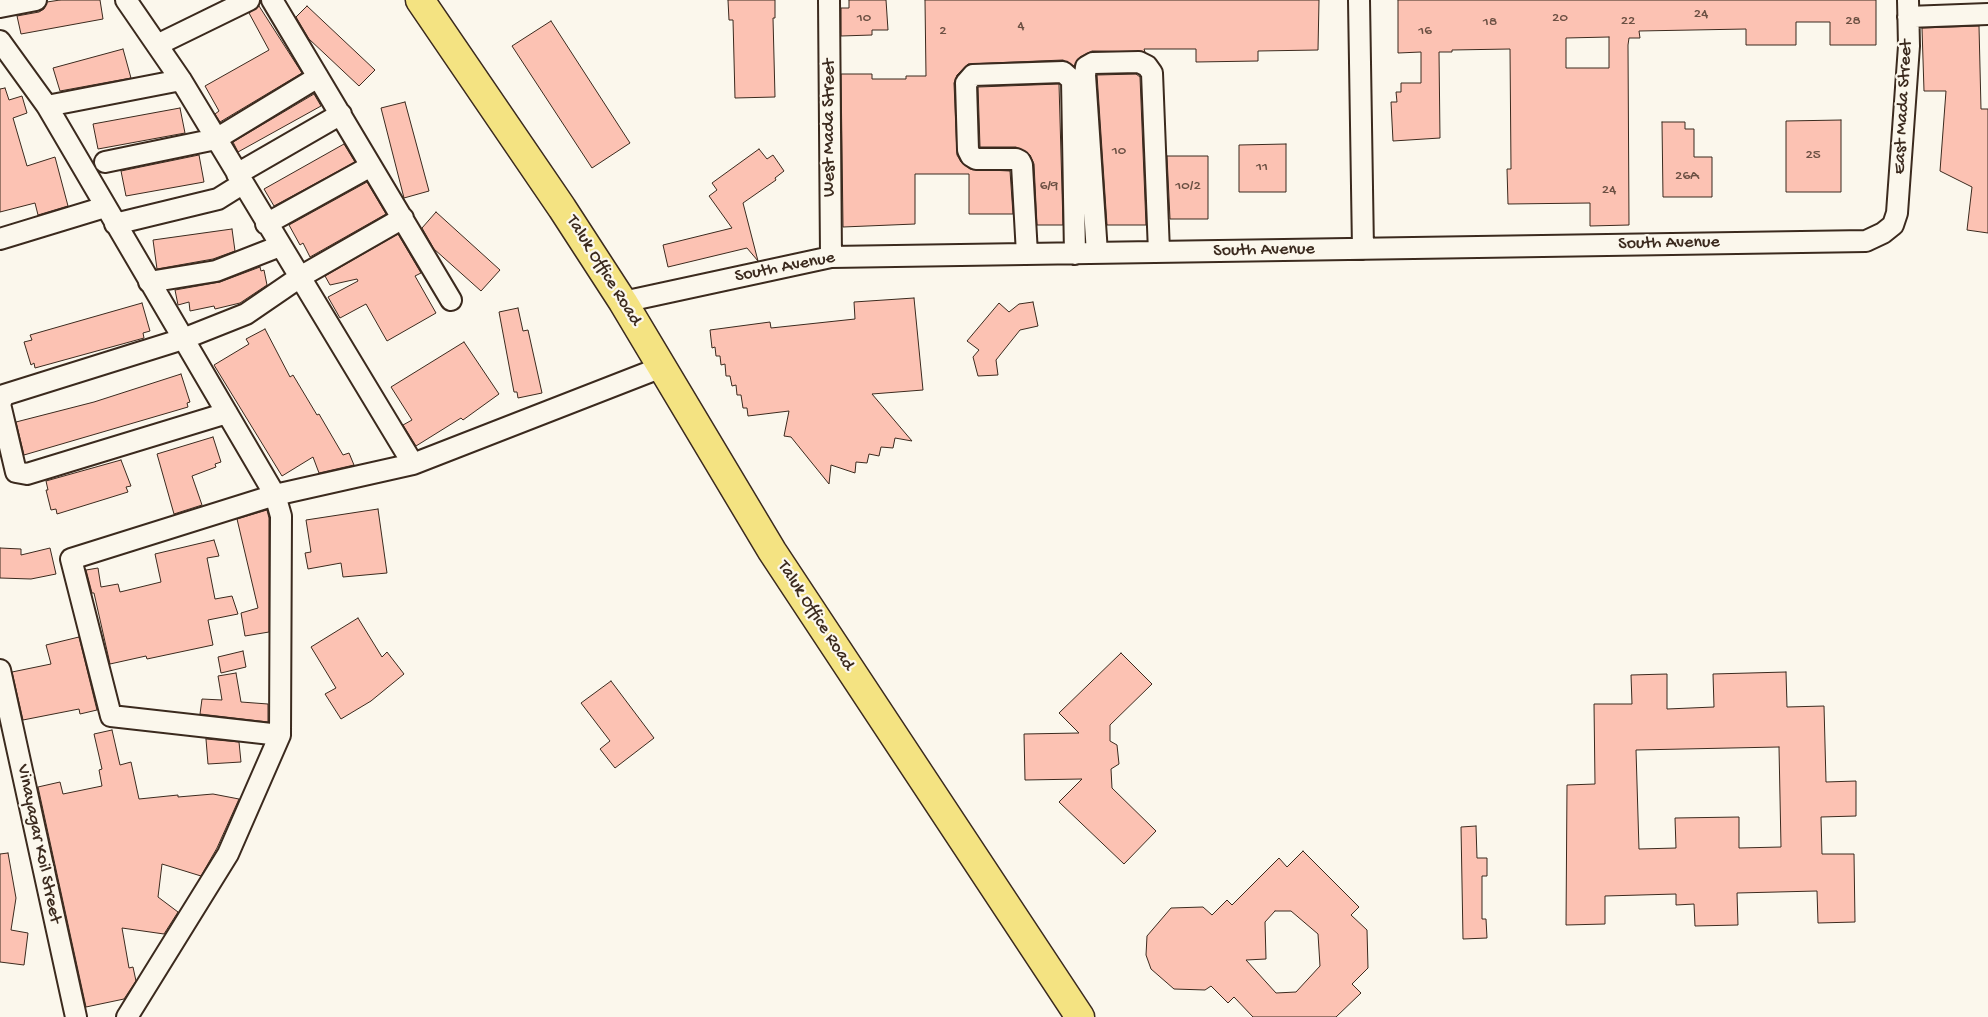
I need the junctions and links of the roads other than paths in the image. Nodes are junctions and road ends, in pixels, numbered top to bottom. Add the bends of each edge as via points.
1 (36, 0) edge
2 (126, 0) edge
3 (249, 0) edge
4 (272, 0) edge
5 (420, 0) edge
6 (829, 0) edge
7 (1359, 0) edge
8 (0, 7) edge
9 (1908, 8) edge
10 (1988, 14) edge
11 (0, 41) edge
12 (157, 45) junction
13 (318, 77) junction
14 (181, 80) junction
15 (47, 106) junction
16 (341, 114) junction
17 (216, 139) junction
18 (105, 162) dead end
19 (371, 166) junction
20 (239, 179) junction
21 (1897, 213) joint
22 (110, 216) junction
23 (403, 218) junction
24 (266, 224) junction
25 (0, 239) edge
26 (280, 246) junction
27 (1363, 250) junction
28 (1159, 252) junction
29 (1097, 253) junction
30 (1027, 254) junction
31 (1075, 254) junction
32 (831, 257) junction
33 (300, 277) junction
34 (149, 282) junction
35 (451, 300) dead end
36 (623, 302) junction
37 (183, 339) junction
38 (662, 366) junction
39 (227, 413) junction
40 (413, 464) junction
41 (275, 495) junction
42 (0, 670) edge
43 (280, 735) junction
44 (1061, 989) junction
45 (76, 1017) edge
46 (127, 1017) edge
47 (1074, 1017) edge
48 (1080, 1017) edge

1 - 8 street
2 - 12 street
3 - 12 street
4 - 13 street
5 - 36 main road, Taluk Office Road
6 - 32 street, West Mada Street
7 - 27 street
9 - 10 street
9 - 21 street, East Mada Street
11 - 15 street
12 - 14 street
13 - 16 street
13 - 17 street
14 - 15 street
14 - 17 street
15 - 22 street
16 - 19 street
16 - 20 street
17 - 18 street
17 - 20 street
19 - 23 street
19 - 24 street
20 - 22 street via 218,199
20 - 24 street
21 - 27 street, South Avenue via 1893,225 1866,241
22 - 25 street
22 - 34 street
23 - 33 street
23 - 35 street
24 - 26 street
26 - 33 street
26 - 34 street via 216,271
27 - 28 street, South Avenue
28 - 29 street, South Avenue
28 - 29 street via 1152,73 1139,62 1121,62 1093,63 1086,67
29 - 31 street, South Avenue
30 - 31 street, South Avenue
30 - 31 street via 1020,161 976,159 968,150 966,83 973,75 1063,72 1072,80
30 - 32 street, South Avenue
32 - 36 street, South Avenue
33 - 37 street via 246,314
33 - 40 street
34 - 37 street
36 - 38 main road, Taluk Office Road
37 - 39 street
37 - 39 street via 4,394 0,404 16,472 27,474
38 - 40 street
38 - 44 main road, Taluk Office Road via 772,551
39 - 41 street
40 - 41 street
41 - 43 street via 281,516
41 - 43 street via 71,559 111,716
42 - 45 street, Vinayagar Koil Street
43 - 46 street via 228,854
44 - 47 main road
44 - 48 main road, Taluk Office Road

